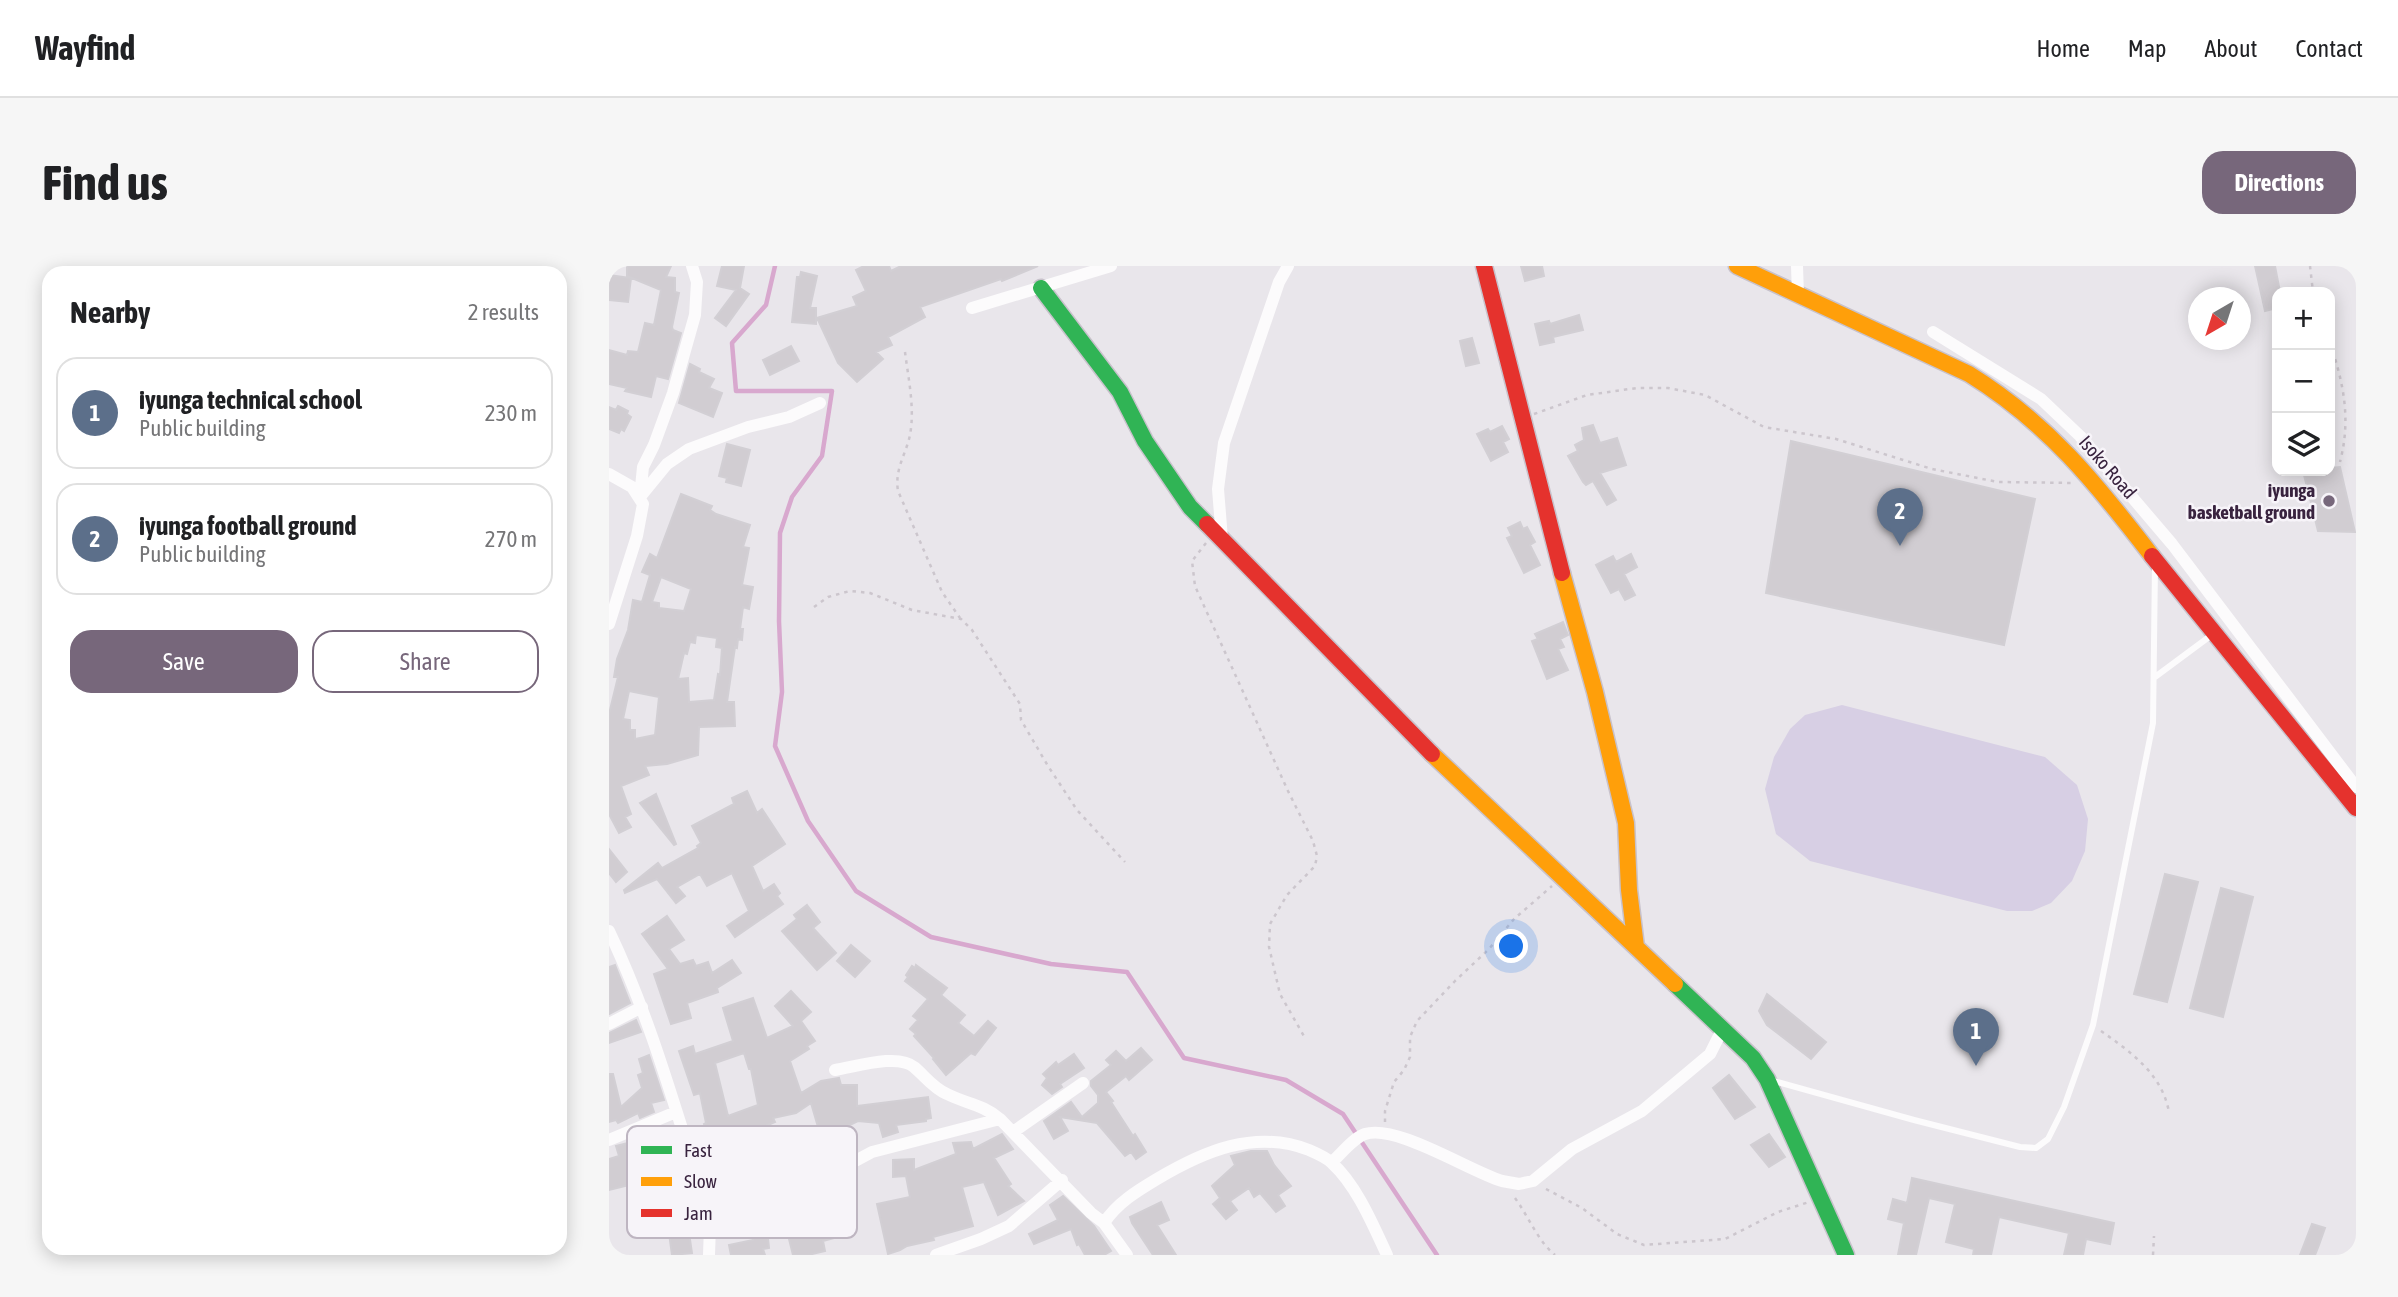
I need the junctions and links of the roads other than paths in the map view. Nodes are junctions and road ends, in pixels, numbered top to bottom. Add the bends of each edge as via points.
1 (692, 266) edge
2 (1111, 266) edge
3 (1288, 266) edge
4 (1484, 266) edge
5 (1737, 266) edge
6 (1797, 266) edge
7 (1041, 288) junction
8 (1798, 295) junction
9 (972, 308) dead end
10 (1933, 332) dead end
11 (820, 403) dead end
12 (609, 474) edge
13 (640, 496) junction
14 (1219, 536) junction
15 (2155, 560) junction
16 (609, 624) edge
17 (2214, 634) junction
18 (2155, 677) junction
19 (2356, 787) edge
20 (2356, 808) edge
21 (609, 931) edge
22 (1636, 947) junction
23 (642, 1007) junction
24 (609, 1024) edge
25 (1723, 1028) junction
26 (835, 1070) dead end
27 (1767, 1079) junction
28 (1083, 1083) dead end
29 (676, 1112) junction
30 (1000, 1119) junction
31 (642, 1126) edge
32 (681, 1126) edge
33 (627, 1132) edge
34 (1013, 1132) junction
35 (609, 1140) edge
36 (857, 1160) edge
37 (1332, 1162) junction
38 (1062, 1181) junction
39 (1104, 1223) junction
40 (936, 1255) edge
41 (1127, 1255) edge
42 (1387, 1255) edge
43 (1846, 1255) edge

1 - 13 street via 697,282 695,315 673,393 643,467
2 - 7 street
3 - 14 street via 1228,427 1218,489
4 - 22 street via 1626,823
5 - 8 street, Isoko Road
6 - 8 street
7 - 9 street
7 - 14 street via 1120,392 1181,497
8 - 15 street, Isoko Road via 1990,386 2043,428 2097,483
10 - 19 street via 2033,393 2080,436 2172,544
11 - 13 street via 689,449 667,464
12 - 13 street
13 - 16 street via 643,513
14 - 22 street via 1414,737
15 - 17 street, Isoko Road
15 - 18 lane
17 - 18 lane
17 - 20 street, Isoko Road
18 - 27 lane via 2153,723 2093,1026 2048,1139 2036,1148 2020,1147
21 - 23 street
22 - 25 street
23 - 24 street
23 - 29 street
25 - 27 street
25 - 37 street via 1710,1054 1642,1111 1572,1149 1533,1181 1502,1181 1423,1145 1384,1135 1363,1135
26 - 30 street via 904,1061 938,1089 982,1106
27 - 43 street
28 - 34 street
29 - 31 street
29 - 32 street
30 - 34 street
30 - 36 street via 872,1152
33 - 35 street
34 - 38 street
37 - 39 street via 1294,1145 1271,1142 1220,1148 1150,1183 1121,1203
37 - 42 street via 1363,1205
38 - 39 street
38 - 40 street via 1009,1226
39 - 41 street

